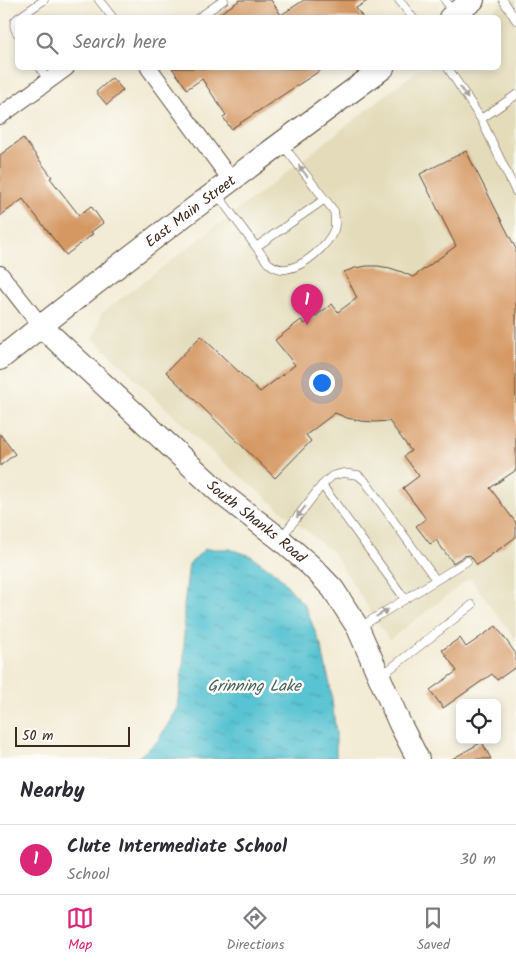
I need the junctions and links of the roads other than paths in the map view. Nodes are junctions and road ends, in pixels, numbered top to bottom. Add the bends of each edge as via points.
1 (44, 0) edge
2 (99, 0) edge
3 (224, 0) edge
4 (399, 0) edge
5 (473, 0) edge
6 (503, 0) edge
7 (450, 10) edge
8 (22, 15) edge
9 (110, 15) edge
10 (202, 15) edge
11 (411, 15) edge
12 (516, 20) edge
13 (59, 70) edge
14 (150, 70) edge
15 (380, 70) edge
16 (449, 70) edge
17 (44, 74) edge
18 (513, 96) edge
19 (516, 105) edge
20 (2, 110) edge
21 (481, 119) junction
22 (281, 143) junction
23 (223, 186) junction
24 (516, 192) edge
25 (325, 199) junction
26 (256, 247) junction
27 (0, 274) edge
28 (41, 326) junction
29 (0, 359) edge
30 (322, 485) junction
31 (280, 539) junction
32 (467, 561) dead end
33 (436, 580) junction
34 (405, 599) junction
35 (472, 605) dead end
36 (358, 628) junction
37 (379, 677) junction
38 (418, 759) edge

1 - 8 lane
2 - 9 lane
3 - 10 lane
4 - 11 lane
5 - 7 street
6 - 12 lane
13 - 17 street
14 - 23 street
15 - 22 street, East Main Street
16 -> 21 lane
17 - 20 street
18 - 19 lane
18 - 21 lane
21 - 24 lane
22 - 23 street, East Main Street
25 -> 22 lane
23 - 26 lane
23 - 28 street, East Main Street
25 - 26 lane
25 - 26 lane via 334,211 334,230 313,256 287,269 276,268 268,264
27 - 28 street
28 - 29 street, East Main Street
28 - 31 street, South Shanks Road via 218,491
30 -> 31 lane
30 - 33 lane via 332,476 343,473 358,475
30 - 34 lane
31 - 36 street, South Shanks Road via 333,589
32 - 33 lane
33 - 34 lane
36 -> 34 lane
35 - 37 lane
36 - 37 street, South Shanks Road
37 - 38 street, South Shanks Road

